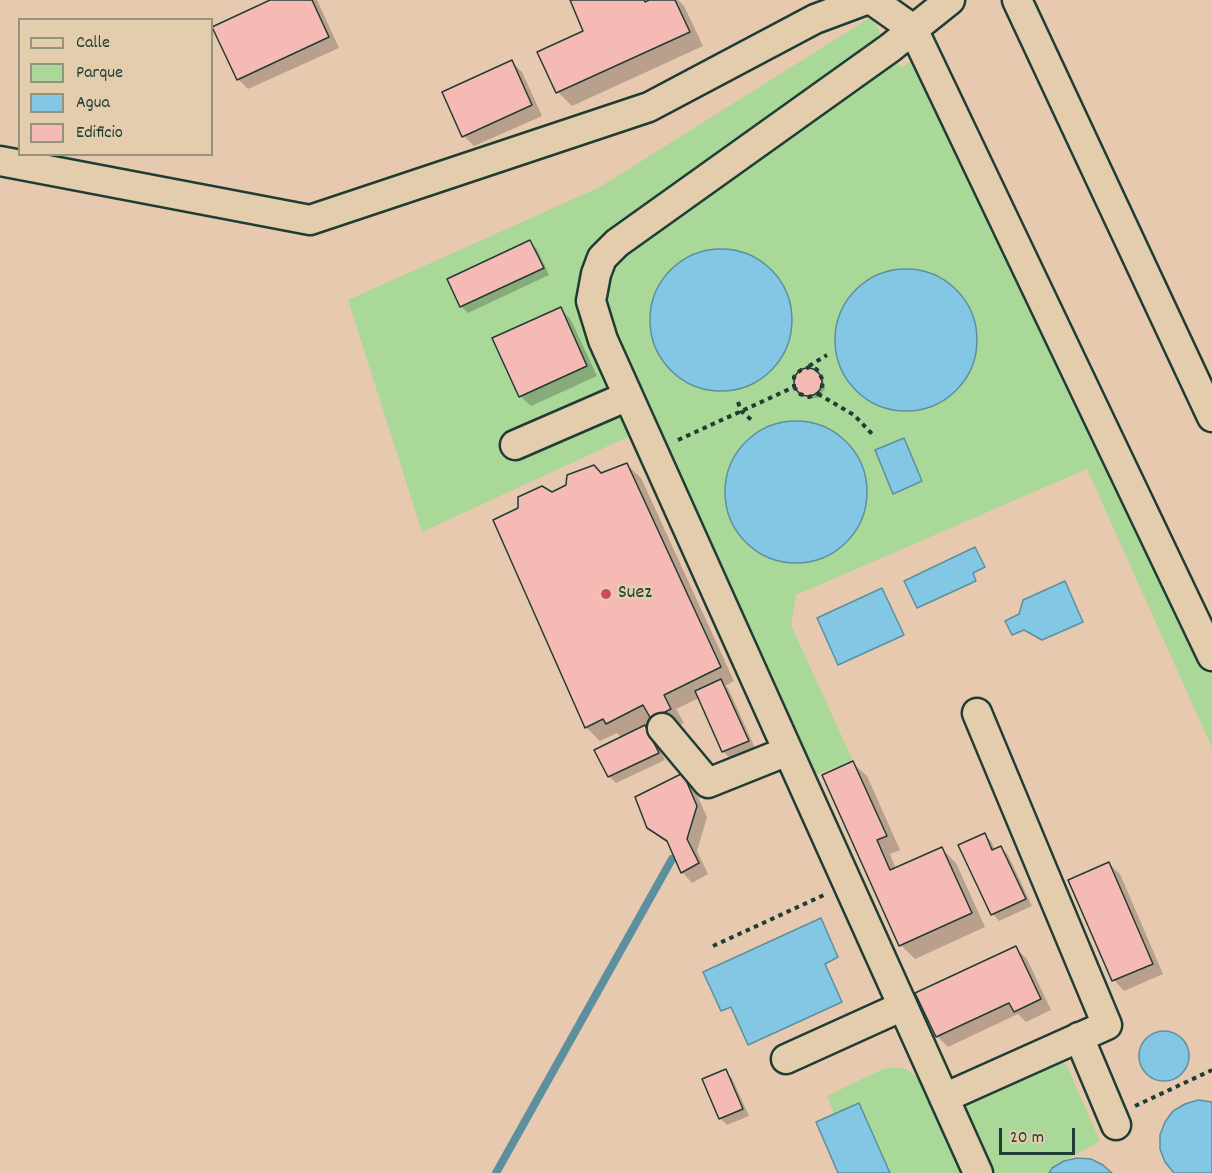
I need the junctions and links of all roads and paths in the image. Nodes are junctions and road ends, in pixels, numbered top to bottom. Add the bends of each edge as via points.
1 (866, 0) edge
2 (872, 0) edge
3 (950, 0) edge
4 (1017, 0) edge
5 (913, 29) junction
6 (0, 160) edge
7 (827, 355) dead end
8 (805, 368) junction
9 (794, 387) junction
10 (818, 394) junction
11 (628, 396) junction
12 (738, 402) dead end
13 (741, 411) junction
14 (1212, 417) edge
15 (754, 422) dead end
16 (873, 435) dead end
17 (515, 445) dead end
18 (653, 452) junction
19 (1212, 656) edge
20 (976, 713) dead end
21 (662, 728) dead end
22 (788, 751) junction
23 (848, 884) junction
24 (713, 946) dead end
25 (903, 1006) junction
26 (1079, 1037) junction
27 (786, 1059) dead end
28 (1212, 1070) edge
29 (944, 1098) junction
30 (1114, 1120) joint
31 (978, 1173) edge

1 - 6 street via 815,19 649,107 310,220
2 - 5 street
3 - 5 street
4 - 14 street
5 - 11 street via 617,243 602,258 591,301
5 - 19 street
7 - 8 path
8 - 9 path via 797,373
8 - 10 path via 816,369 822,376 823,386
9 - 10 path via 804,396
9 - 13 path
10 - 16 path via 854,415
11 - 17 street
11 - 18 street
12 - 13 path
13 - 15 path
13 - 18 path
18 - 22 street
20 - 26 street via 1107,1025
21 - 22 street via 708,783
22 - 23 street
23 - 24 path
23 - 25 street
25 - 27 street
25 - 29 street
26 - 29 street
26 - 30 street
28 - 30 path
29 - 31 street

